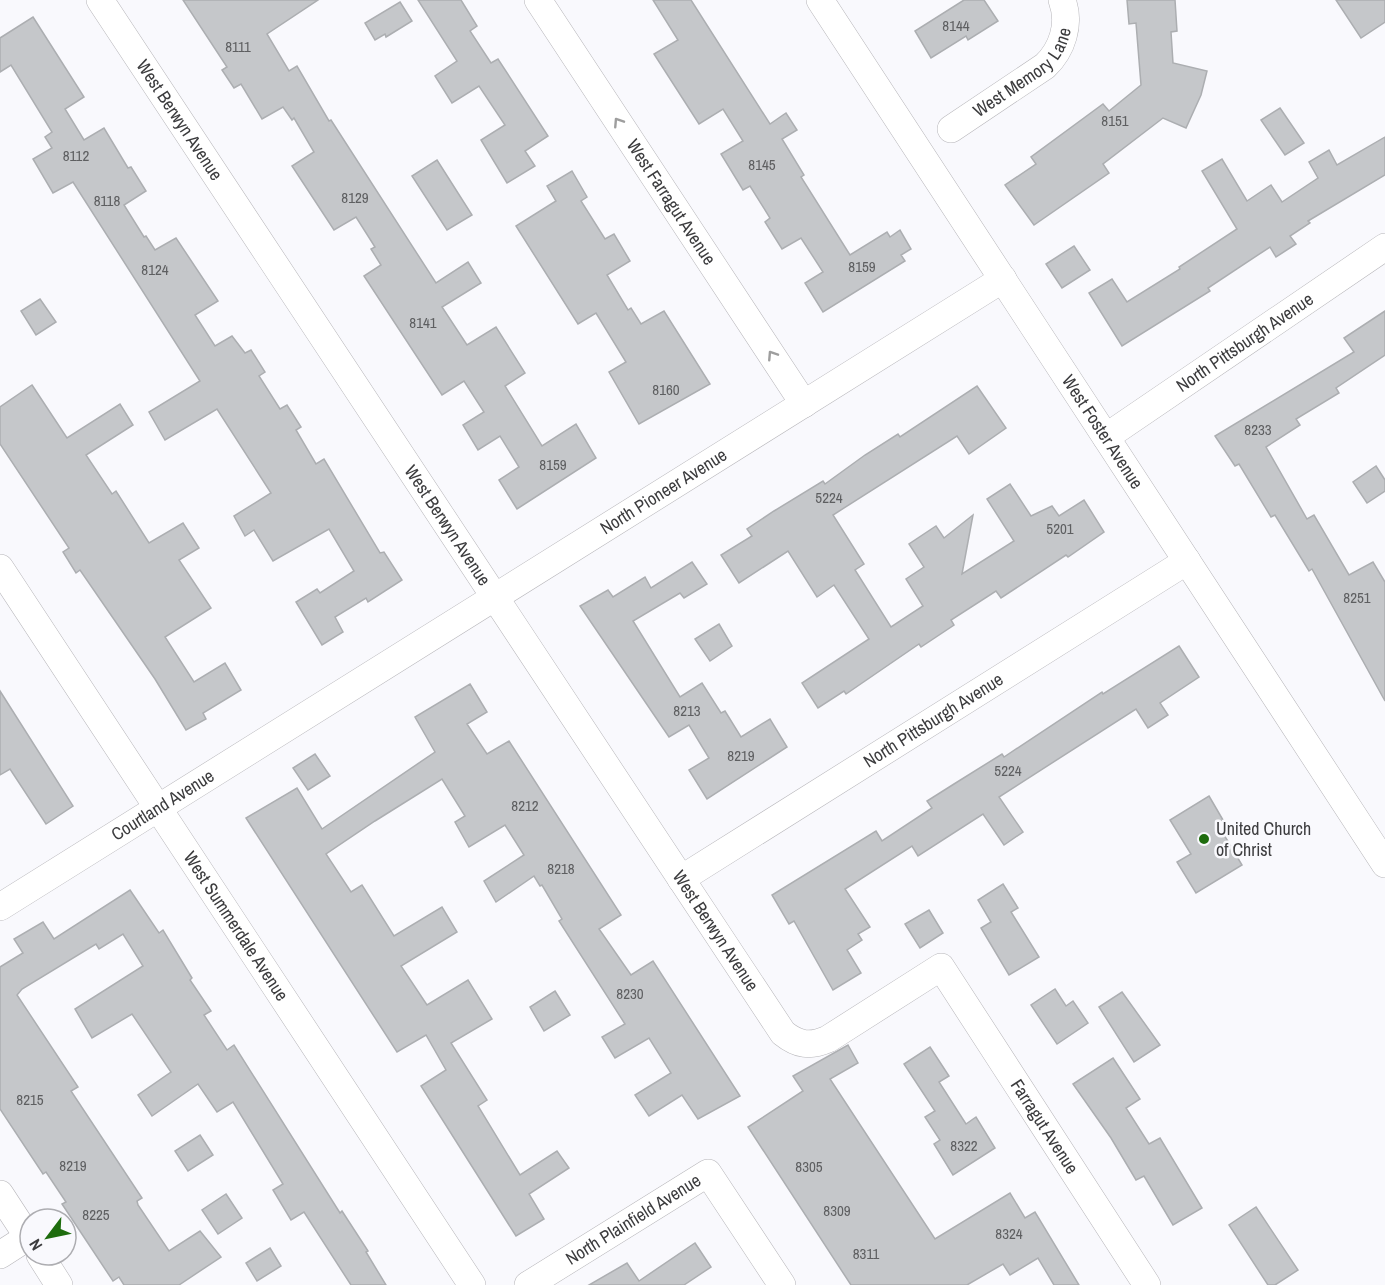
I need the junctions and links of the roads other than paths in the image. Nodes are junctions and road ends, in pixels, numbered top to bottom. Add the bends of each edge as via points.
1 (100, 0) edge
2 (538, 0) edge
3 (820, 0) edge
4 (1062, 0) edge
5 (951, 129) dead end
6 (1385, 248) edge
7 (1003, 279) junction
8 (804, 404) junction
9 (1106, 436) junction
10 (1187, 561) junction
11 (0, 568) edge
12 (494, 598) junction
13 (325, 704) joint
14 (158, 808) junction
15 (1385, 864) edge
16 (681, 879) junction
17 (0, 907) edge
18 (941, 967) joint
19 (0, 1194) edge
20 (18, 1222) edge
21 (18, 1248) edge
22 (0, 1254) edge
23 (47, 1267) edge
24 (59, 1285) edge
25 (472, 1285) edge
26 (528, 1285) edge
27 (782, 1285) edge
28 (1147, 1285) edge

1 - 12 street, West Berwyn Avenue
8 -> 2 street, West Farragut Avenue
3 - 7 street, West Foster Avenue
4 - 5 street, West Memory Lane via 1065,20 1058,54
6 - 9 street, North Pittsburgh Avenue
7 - 8 street, North Pioneer Avenue
7 - 9 street, West Foster Avenue
8 - 12 street, North Pioneer Avenue
9 - 10 street, West Foster Avenue
10 - 15 street, West Foster Avenue
10 - 16 street, North Pittsburgh Avenue
11 - 14 street, West Summerdale Avenue
12 - 13 street, North Pioneer Avenue
12 - 16 street, West Berwyn Avenue
13 - 14 street, Courtland Avenue
14 - 17 street, Courtland Avenue
14 - 25 street, West Summerdale Avenue
16 - 18 street, West Berwyn Avenue via 776,1024 801,1044 828,1039
18 - 28 street, Farragut Avenue
19 - 20 street
21 - 22 street
23 - 24 street
26 - 27 street, North Plainfield Avenue via 708,1173

